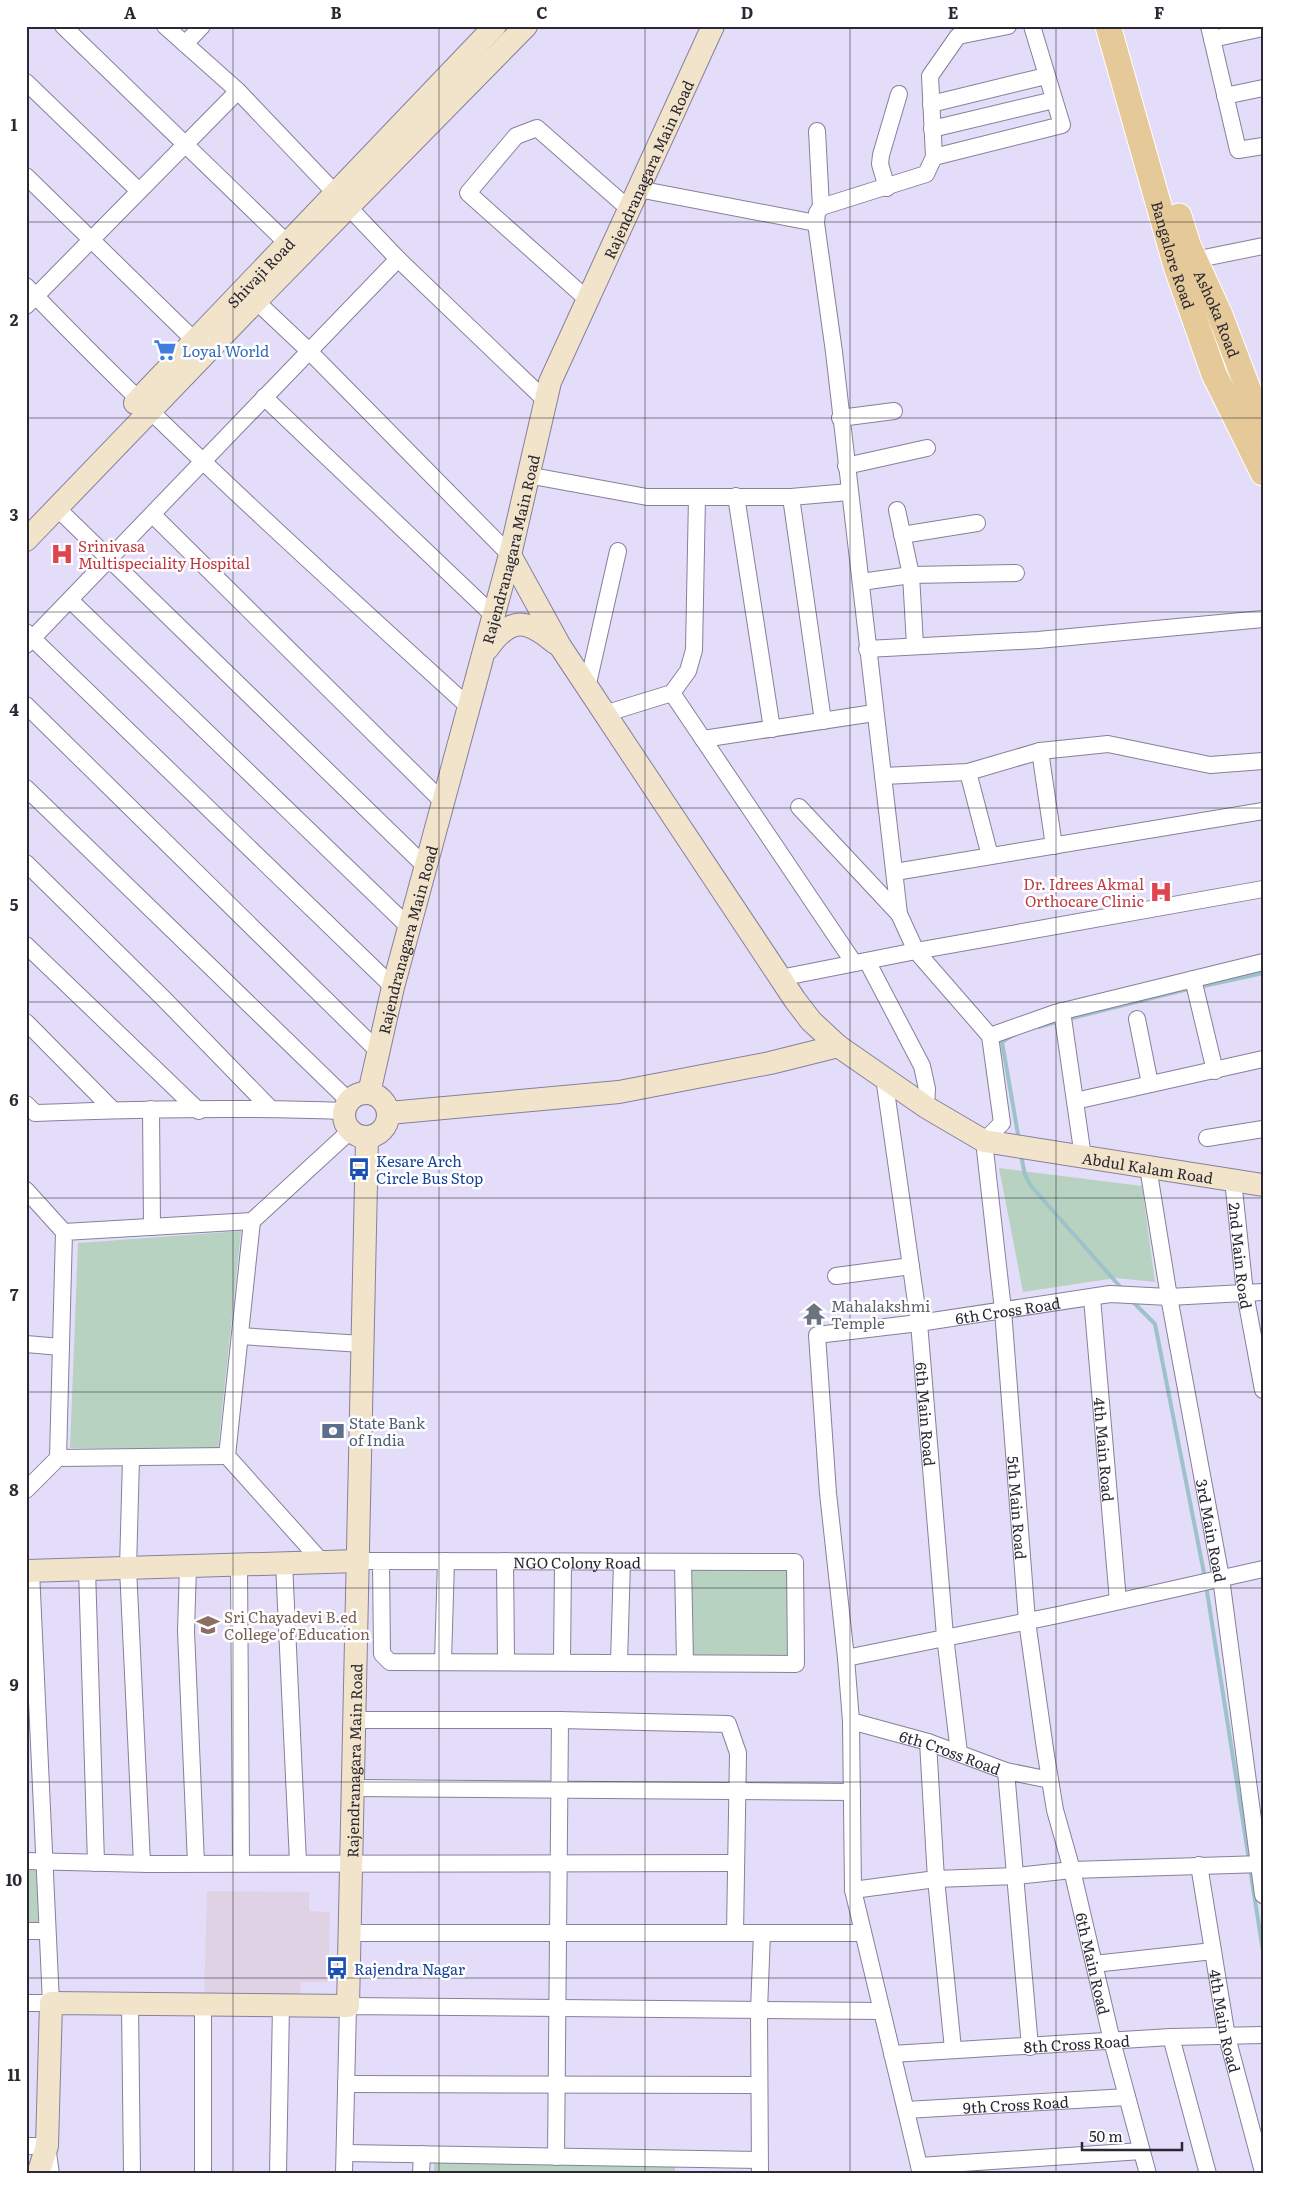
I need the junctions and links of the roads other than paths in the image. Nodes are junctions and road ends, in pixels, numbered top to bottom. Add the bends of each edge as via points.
1 (63, 26) edge
2 (165, 26) edge
3 (202, 26) edge
4 (713, 26) edge
5 (1008, 26) edge
6 (1032, 26) edge
7 (1108, 26) edge
8 (1124, 26) edge
9 (1263, 28) edge
10 (508, 30) edge
11 (1211, 32) edge
12 (185, 44) junction
13 (1046, 76) junction
14 (26, 82) edge
15 (1263, 88) edge
16 (238, 91) junction
17 (899, 94) dead end
18 (1225, 96) junction
19 (1054, 100) junction
20 (931, 104) junction
21 (932, 129) junction
22 (817, 131) dead end
23 (186, 144) junction
24 (1263, 146) edge
25 (934, 157) junction
26 (26, 176) edge
27 (887, 188) junction
28 (140, 191) junction
29 (343, 199) junction
30 (633, 199) junction
31 (819, 215) junction
32 (92, 240) junction
33 (288, 243) junction
34 (1263, 246) edge
35 (398, 258) junction
36 (1194, 260) junction
37 (30, 296) edge
38 (588, 300) junction
39 (256, 301) junction
40 (195, 341) junction
41 (309, 351) junction
42 (264, 397) junction
43 (544, 399) junction
44 (144, 405) junction
45 (894, 411) dead end
46 (840, 418) junction
47 (1263, 428) edge
48 (927, 448) dead end
49 (202, 462) junction
50 (846, 466) junction
51 (1263, 473) edge
52 (527, 476) junction
53 (849, 492) junction
54 (736, 496) junction
55 (697, 497) junction
56 (791, 497) junction
57 (57, 508) junction
58 (897, 510) dead end
59 (153, 515) junction
60 (26, 518) edge
61 (976, 523) dead end
62 (902, 535) junction
63 (26, 540) edge
64 (618, 552) dead end
65 (510, 556) junction
66 (110, 560) junction
67 (1016, 572) dead end
68 (911, 575) junction
69 (861, 582) junction
70 (70, 600) junction
71 (494, 616) junction
72 (1263, 619) edge
73 (28, 638) edge
74 (914, 645) junction
75 (560, 646) junction
76 (867, 648) junction
77 (485, 652) junction
78 (587, 688) junction
79 (672, 693) junction
80 (26, 705) edge
81 (470, 708) junction
82 (874, 713) junction
83 (604, 714) junction
84 (823, 721) junction
85 (772, 729) junction
86 (703, 739) junction
87 (1040, 751) junction
88 (1263, 761) edge
89 (968, 772) junction
90 (883, 776) junction
91 (26, 788) edge
92 (444, 803) junction
93 (799, 807) dead end
94 (1263, 811) edge
95 (1054, 846) junction
96 (990, 856) junction
97 (26, 863) edge
98 (427, 868) junction
99 (895, 872) junction
100 (1263, 889) edge
101 (899, 914) junction
102 (410, 929) junction
103 (26, 945) edge
104 (916, 951) junction
105 (861, 962) junction
106 (1263, 962) edge
107 (780, 978) junction
108 (1193, 979) junction
109 (393, 988) junction
110 (1063, 1019) junction
111 (1137, 1019) dead end
112 (26, 1022) edge
113 (990, 1036) junction
114 (838, 1046) junction
115 (379, 1052) junction
116 (1263, 1060) edge
117 (1215, 1072) junction
118 (884, 1077) junction
119 (1150, 1084) junction
120 (1075, 1101) junction
121 (926, 1107) junction
122 (270, 1108) junction
123 (152, 1109) junction
124 (113, 1110) junction
125 (29, 1111) edge
126 (199, 1111) junction
127 (389, 1114) junction
128 (356, 1115) junction
129 (1263, 1129) edge
130 (1207, 1138) dead end
131 (984, 1141) junction
132 (1083, 1157) junction
133 (1148, 1167) junction
134 (1233, 1180) junction
135 (1263, 1185) edge
136 (26, 1190) edge
137 (252, 1221) junction
138 (152, 1228) junction
139 (64, 1232) junction
140 (911, 1266) junction
141 (836, 1276) dead end
142 (1263, 1292) edge
143 (1245, 1293) junction
144 (1169, 1297) junction
145 (1092, 1298) junction
146 (1003, 1310) junction
147 (919, 1323) junction
148 (240, 1336) junction
149 (26, 1344) edge
150 (362, 1344) junction
151 (61, 1348) junction
152 (1263, 1390) edge
153 (227, 1456) junction
154 (58, 1458) junction
155 (131, 1458) junction
156 (26, 1490) edge
157 (358, 1561) junction
158 (381, 1561) junction
159 (446, 1561) junction
160 (505, 1561) junction
161 (322, 1562) junction
162 (563, 1562) junction
163 (622, 1562) junction
164 (682, 1562) junction
165 (284, 1563) junction
166 (239, 1565) junction
167 (188, 1566) junction
168 (128, 1568) junction
169 (87, 1569) junction
170 (1263, 1569) edge
171 (29, 1571) edge
172 (1221, 1578) junction
173 (1118, 1601) junction
174 (1027, 1621) junction
175 (945, 1638) junction
176 (846, 1658) junction
177 (443, 1661) junction
178 (506, 1661) junction
179 (562, 1662) junction
180 (619, 1662) junction
181 (685, 1663) junction
182 (354, 1720) junction
183 (560, 1720) junction
184 (851, 1721) junction
185 (928, 1742) junction
186 (959, 1754) junction
187 (1006, 1771) junction
188 (1050, 1780) junction
189 (353, 1788) junction
190 (560, 1790) junction
191 (738, 1792) junction
192 (852, 1792) junction
193 (26, 1861) edge
194 (44, 1861) junction
195 (298, 1862) junction
196 (351, 1862) junction
197 (96, 1863) junction
198 (142, 1863) junction
199 (196, 1863) junction
200 (241, 1863) junction
201 (559, 1863) junction
202 (736, 1863) junction
203 (1260, 1864) edge
204 (1200, 1865) junction
205 (1072, 1870) junction
206 (1016, 1876) junction
207 (936, 1880) junction
208 (853, 1890) junction
209 (1263, 1895) edge
210 (26, 1931) edge
211 (47, 1931) junction
212 (350, 1933) junction
213 (559, 1933) junction
214 (735, 1933) junction
215 (762, 1933) junction
216 (863, 1933) junction
217 (1213, 1951) junction
218 (1094, 1964) junction
219 (26, 2003) edge
220 (51, 2003) junction
221 (130, 2004) junction
222 (203, 2005) junction
223 (281, 2005) junction
224 (348, 2006) junction
225 (558, 2008) junction
226 (759, 2010) junction
227 (882, 2011) junction
228 (1263, 2035) edge
229 (1171, 2037) junction
230 (1227, 2037) junction
231 (1112, 2041) junction
232 (1030, 2047) junction
233 (953, 2049) junction
234 (892, 2054) junction
235 (346, 2084) junction
236 (557, 2084) junction
237 (759, 2085) junction
238 (1127, 2097) junction
239 (906, 2110) junction
240 (36, 2146) edge
241 (1142, 2150) junction
242 (345, 2153) junction
243 (422, 2154) junction
244 (556, 2156) junction
245 (686, 2166) edge
246 (760, 2167) edge
247 (920, 2170) edge
248 (1263, 2172) edge
249 (38, 2174) edge
250 (51, 2174) edge
251 (132, 2174) edge
252 (202, 2174) edge
253 (278, 2174) edge
254 (344, 2174) edge
255 (421, 2174) edge
256 (1148, 2174) edge
257 (1208, 2174) edge

1 - 23 street
2 - 12 street
3 - 12 street
4 - 30 street, Rajendranagara Main Road
5 - 20 street via 958,36 930,76
6 - 13 street
7 - 51 main road, Bangalore Road via 1176,266 1214,374
8 - 36 main road, Ashoka Road via 1156,145
9 - 11 street
10 - 29 street, Shivaji Road
11 - 18 street
12 - 16 street
13 - 19 street
13 - 20 street
14 - 28 street
15 - 18 street
16 - 23 street
16 - 29 street
17 - 27 street via 881,155 880,164
18 - 24 street via 1238,150
19 - 21 street
19 - 25 street via 1062,125
20 - 21 street
21 - 25 street
22 - 31 street
23 - 28 street
23 - 33 street
25 - 27 street via 926,174
26 - 32 street
27 - 31 street
28 - 32 street
29 - 33 street, Shivaji Road
29 - 35 street
29 - 39 street
30 - 31 street
30 - 38 street, Rajendranagara Main Road
30 - 38 street via 537,128 516,136 468,193
31 - 46 street
32 - 37 street
32 - 40 street
33 - 40 street, Shivaji Road
34 - 36 street
35 - 41 street
35 - 43 street
36 - 47 main road, Ashoka Road via 1220,315
37 - 44 street
38 - 43 street, Rajendranagara Main Road
39 - 41 street
39 - 44 street
40 - 44 street, Shivaji Road
41 - 42 street
41 - 65 street
42 - 49 street
42 - 71 street
43 - 52 street, Rajendranagara Main Road
44 - 49 street
44 - 57 street
44 - 60 street, Shivaji Road
45 - 46 street
46 - 50 street
48 - 50 street
49 - 59 street
49 - 81 street
50 - 53 street
52 - 55 street via 647,497
52 - 65 street, Rajendranagara Main Road
53 - 56 street
53 - 69 street
54 - 55 street
54 - 56 street
54 - 85 street
55 - 79 street via 694,650 688,672
56 - 84 street
57 - 63 street
57 - 66 street
58 - 62 street
59 - 66 street
59 - 92 street
61 - 62 street
62 - 68 street
64 - 78 street
65 - 71 street, Rajendranagara Main Road
65 - 75 street
66 - 70 street
66 - 98 street
67 - 68 street
68 - 69 street
68 - 74 street
69 - 76 street
70 - 73 street
70 - 102 street
71 - 77 street, Rajendranagara Main Road
72 - 74 street via 1038,640
73 - 109 street
74 - 76 street
75 - 77 street via 540,629 524,624 509,626 498,634
75 - 78 street
76 - 82 street
77 - 81 street, Rajendranagara Main Road
78 - 83 street
79 - 83 street
79 - 86 street
80 - 115 street
81 - 92 street, Rajendranagara Main Road
82 - 84 street
82 - 90 street
83 - 107 street
84 - 85 street
85 - 86 street
86 - 105 street
87 - 88 street via 1108,744 1210,765
87 - 89 street
87 - 95 street
89 - 90 street
89 - 96 street
90 - 99 street
91 - 128 street
92 - 98 street, Rajendranagara Main Road
93 - 101 street
94 - 95 street
95 - 96 street
96 - 99 street
97 - 122 street
98 - 102 street, Rajendranagara Main Road
99 - 101 street
100 - 104 street
101 - 104 street
102 - 109 street, Rajendranagara Main Road
103 - 126 street
104 - 105 street
104 - 113 street
105 - 107 street
105 - 121 street via 922,1066 927,1089
106 - 108 street
107 - 114 street via 810,1021
108 - 110 street
108 - 117 street
109 - 115 street, Rajendranagara Main Road
110 - 113 street
110 - 120 street
111 - 119 street
112 - 124 street
113 - 131 street via 1002,1123
114 - 118 street
114 - 127 street via 770,1063 619,1092
115 - 128 street, Rajendranagara Main Road
116 - 117 street
117 - 119 street
118 - 121 street
118 - 140 street, 6th Main Road
119 - 120 street
120 - 132 street
121 - 131 street
122 - 126 street
122 - 128 street
123 - 124 street
123 - 126 street
123 - 138 street
124 - 125 street
127 - 128 street via 383,1100
127 - 128 street via 385,1128 374,1137
128 - 137 street
128 - 150 street, Rajendranagara Main Road
129 - 130 street
131 - 132 street, Abdul Kalam Road
131 - 146 street, 5th Main Road
132 - 133 street, Abdul Kalam Road
133 - 134 street, Abdul Kalam Road
133 - 144 street, 3rd Main Road
134 - 135 street, Abdul Kalam Road
134 - 143 street, 2nd Main Road
136 - 139 street
137 - 138 street
137 - 148 street
138 - 139 street
139 - 151 street
140 - 141 street
140 - 147 street, 6th Main Road
142 - 143 street, 6th Cross Road
143 - 144 street, 6th Cross Road
143 - 152 street, 2nd Main Road
144 - 145 street, 6th Cross Road via 1110,1294
144 - 172 street, 3rd Main Road
145 - 146 street, 6th Cross Road
145 - 173 street, 4th Main Road
146 - 147 street, 6th Cross Road
146 - 174 street, 5th Main Road
147 - 175 street, 6th Main Road
147 - 176 street, 6th Cross Road via 817,1335 828,1493
148 - 150 street
148 - 153 street
149 - 151 street
150 - 157 street, Rajendranagara Main Road
151 - 154 street
153 - 155 street
153 - 161 street
154 - 155 street
154 - 156 street
155 - 168 street
157 - 158 street, NGO Colony Road
157 - 161 street
157 - 182 street, Rajendranagara Main Road
158 - 159 street, NGO Colony Road
158 - 177 street via 383,1657 390,1662
159 - 160 street, NGO Colony Road
159 - 177 street
160 - 162 street, NGO Colony Road
160 - 178 street
161 - 165 street
162 - 163 street, NGO Colony Road
162 - 179 street
163 - 164 street, NGO Colony Road
163 - 180 street
164 - 181 street
164 - 181 street, NGO Colony Road via 795,1562 796,1664
165 - 166 street
165 - 195 street
166 - 167 street
166 - 200 street
167 - 168 street
167 - 199 street via 186,1631
168 - 169 street
168 - 198 street
169 - 171 street
169 - 197 street
170 - 172 street
171 - 194 street
172 - 173 street
172 - 203 street, 3rd Main Road
173 - 174 street
174 - 175 street
174 - 188 street, 5th Main Road
175 - 176 street
175 - 186 street, 6th Main Road
176 - 184 street
177 - 178 street
178 - 179 street
179 - 180 street
180 - 181 street
182 - 183 street
182 - 189 street, Rajendranagara Main Road
183 - 190 street
183 - 191 street via 728,1724 738,1752
184 - 185 street, 6th Cross Road
184 - 192 street
185 - 186 street, 6th Cross Road
185 - 207 street
186 - 187 street, 6th Cross Road
187 - 188 street, 6th Cross Road
187 - 206 street
188 - 205 street, 5th Main Road
189 - 190 street
189 - 196 street, Rajendranagara Main Road
190 - 191 street
190 - 201 street
191 - 192 street
191 - 202 street
192 - 208 street
193 - 194 street
194 - 197 street
194 - 211 street
195 - 196 street
195 - 200 street
196 - 201 street
196 - 212 street, Rajendranagara Main Road
197 - 198 street
198 - 199 street
199 - 200 street
201 - 202 street
201 - 213 street
202 - 214 street
203 - 204 street
203 - 209 street, 3rd Main Road
204 - 205 street
204 - 217 street, 4th Main Road
205 - 206 street
205 - 218 street, 6th Main Road
206 - 207 street
206 - 232 street
207 - 208 street
207 - 233 street
208 - 216 street
210 - 211 street
211 - 220 street
212 - 213 street
212 - 224 street, Rajendranagara Main Road
213 - 214 street
213 - 225 street
214 - 215 street
215 - 216 street
215 - 226 street
216 - 227 street
217 - 218 street
217 - 230 street, 4th Main Road
218 - 231 street, 6th Main Road
219 - 220 street
220 - 221 street
220 - 240 street
221 - 222 street
221 - 251 street
222 - 223 street
222 - 252 street
223 - 224 street
223 - 253 street
224 - 225 street
224 - 235 street, Rajendranagara Main Road
225 - 226 street
225 - 236 street
226 - 227 street
226 - 237 street
227 - 234 street
228 - 230 street, 8th Cross Road
229 - 230 street, 8th Cross Road
229 - 231 street, 8th Cross Road
229 - 257 street
230 - 248 street, 4th Main Road
231 - 232 street, 8th Cross Road
231 - 238 street, 6th Main Road
232 - 233 street, 8th Cross Road
233 - 234 street, 8th Cross Road
234 - 239 street
235 - 236 street
235 - 242 street, Rajendranagara Main Road
236 - 237 street
236 - 244 street
237 - 246 street
238 - 239 street, 9th Cross Road
238 - 241 street, 6th Main Road
239 - 247 street
240 - 249 street
240 - 250 street
241 - 247 street
241 - 256 street, 6th Main Road
242 - 243 street
242 - 254 street, Rajendranagara Main Road
243 - 244 street
243 - 255 street
244 - 245 street
245 - 246 street

